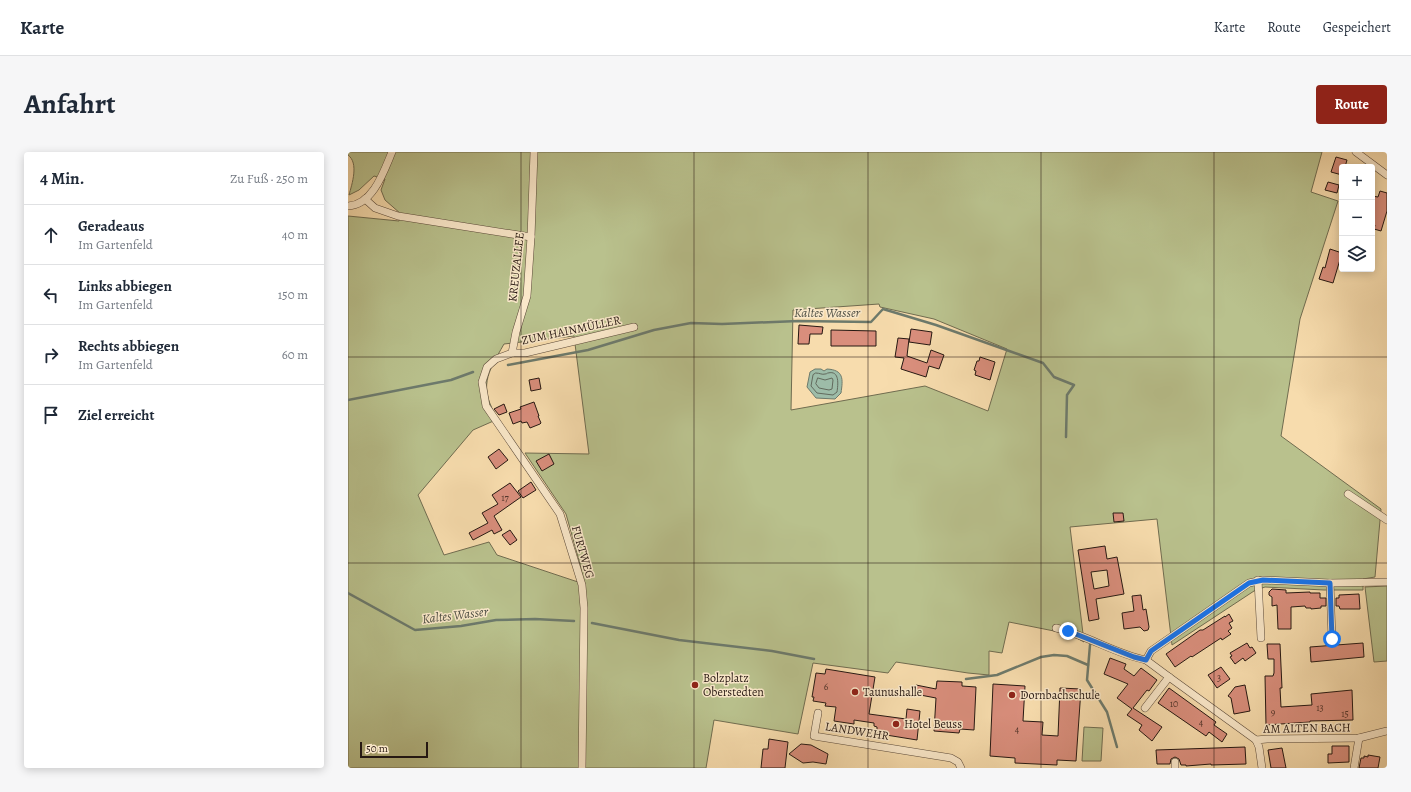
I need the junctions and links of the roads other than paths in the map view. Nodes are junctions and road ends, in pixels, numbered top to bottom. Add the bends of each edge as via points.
1 (392, 152) edge
2 (534, 152) edge
3 (1356, 152) edge
4 (1387, 175) edge
5 (365, 199) junction
6 (348, 206) edge
7 (531, 237) junction
8 (634, 327) dead end
9 (512, 353) junction
10 (1348, 494) dead end
11 (1387, 520) edge
12 (1258, 580) junction
13 (1387, 582) edge
14 (1330, 583) junction
15 (1056, 628) dead end
16 (1261, 638) dead end
17 (1332, 639) dead end
18 (1146, 660) junction
19 (1169, 677) junction
20 (1145, 708) dead end
21 (818, 713) dead end
22 (1387, 731) edge
23 (1359, 738) junction
24 (1256, 740) junction
25 (582, 768) edge
26 (961, 768) edge
27 (1262, 768) edge
28 (1354, 768) edge

1 - 5 street via 380,182
2 - 7 street, KREUZALLEE
3 - 4 street
5 - 6 street
5 - 7 street via 375,208 398,216
7 - 9 street, KREUZALLEE via 527,296
8 - 9 street, ZUM HAINMÜLLER via 525,353
9 - 25 street, FURTWEG via 496,359 487,367 482,382 486,406 560,514 582,584
10 - 11 street
12 - 14 street
12 - 16 street
12 - 18 street via 1249,583 1151,651
13 - 14 street
14 - 17 street
15 - 18 street
18 - 19 street
19 - 20 street
19 - 24 street
21 - 26 street, LANDWEHR via 814,736 951,758 958,762
22 - 23 street, AM ALTEN BACH
23 - 24 street, AM ALTEN BACH
23 - 28 street
24 - 27 street, AM ALTEN BACH

